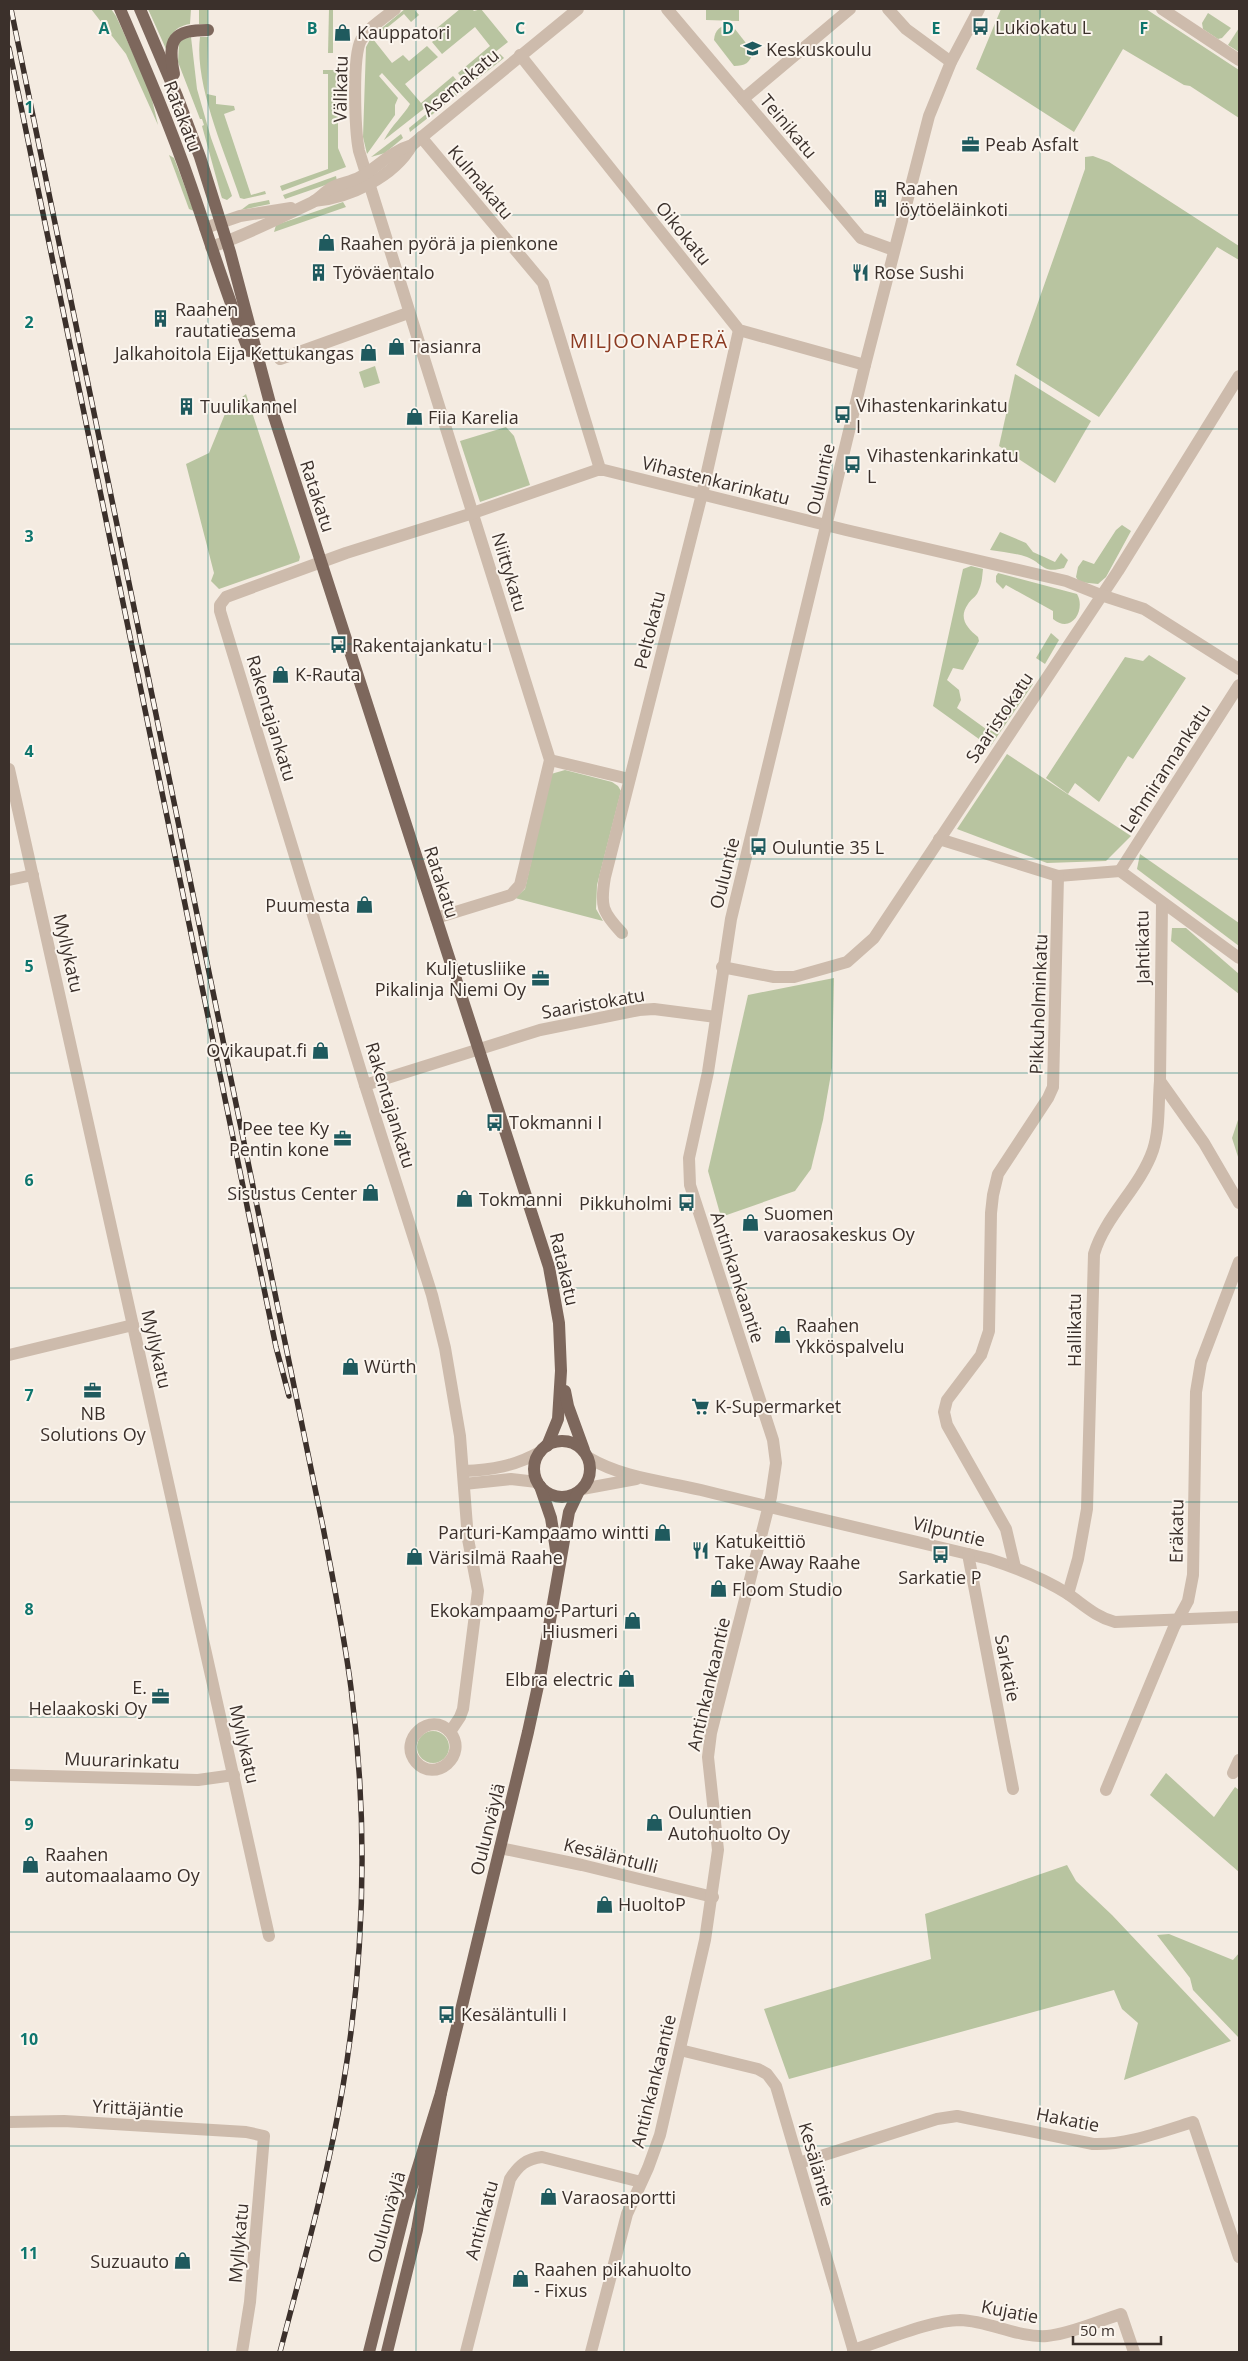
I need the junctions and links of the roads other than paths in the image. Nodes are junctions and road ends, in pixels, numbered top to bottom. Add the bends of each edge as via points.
1 (120, 9) edge
2 (140, 9) edge
3 (395, 9) edge
4 (578, 9) edge
5 (667, 9) edge
6 (850, 9) edge
7 (888, 9) edge
8 (979, 9) edge
9 (1162, 9) edge
10 (208, 30) dead end
11 (520, 55) junction
12 (1239, 60) edge
13 (951, 62) junction
14 (743, 99) junction
15 (184, 112) junction
16 (416, 141) junction
17 (367, 179) junction
18 (298, 207) junction
19 (221, 222) junction
20 (205, 228) junction
21 (227, 241) junction
22 (211, 246) junction
23 (894, 250) junction
24 (408, 313) junction
25 (739, 330) junction
26 (280, 359) dead end
27 (865, 365) junction
28 (1239, 376) edge
29 (271, 407) junction
30 (600, 469) junction
31 (702, 494) junction
32 (473, 513) junction
33 (828, 526) junction
34 (320, 562) junction
35 (1101, 595) junction
36 (1239, 669) edge
37 (1239, 685) edge
38 (550, 760) junction
39 (9, 769) edge
40 (630, 779) junction
41 (939, 839) junction
42 (1120, 871) junction
43 (33, 875) junction
44 (1058, 876) junction
45 (9, 880) edge
46 (1162, 904) junction
47 (436, 918) junction
48 (622, 933) dead end
49 (1239, 958) edge
50 (722, 967) junction
51 (716, 1017) junction
52 (478, 1048) junction
53 (1160, 1081) junction
54 (365, 1085) junction
55 (1239, 1204) edge
56 (1239, 1262) edge
57 (133, 1325) junction
58 (9, 1355) edge
59 (561, 1371) junction
60 (543, 1449) junction
61 (586, 1454) junction
62 (464, 1478) junction
63 (641, 1478) junction
64 (538, 1484) junction
65 (580, 1491) junction
66 (769, 1507) junction
67 (968, 1554) junction
68 (1015, 1567) junction
69 (558, 1571) junction
70 (1068, 1594) junction
71 (1239, 1617) edge
72 (1178, 1619) junction
73 (450, 1732) dead end
74 (1239, 1760) edge
75 (1233, 1773) dead end
76 (9, 1775) edge
77 (234, 1775) junction
78 (1013, 1788) dead end
79 (1106, 1790) dead end
80 (500, 1848) junction
81 (712, 1897) junction
82 (269, 1936) dead end
83 (680, 2050) junction
84 (436, 2114) junction
85 (9, 2122) edge
86 (264, 2136) joint
87 (799, 2164) junction
88 (641, 2182) junction
89 (1239, 2257) edge
90 (385, 2285) junction
91 (854, 2351) edge
92 (242, 2352) edge
93 (361, 2352) edge
94 (368, 2352) edge
95 (388, 2352) edge
96 (466, 2352) edge
97 (591, 2352) edge
98 (1134, 2352) edge

1 - 20 main road, Ratakatu via 161,105
2 - 15 main road, Ratakatu
3 - 17 street, Välikatu via 365,35 357,52 357,133
4 - 11 street, Asemakatu
5 - 14 street, Teinikatu
6 - 14 street
7 - 13 street via 906,29
8 - 13 street, Ouluntie
9 - 12 street
10 - 15 main road via 181,32 172,46 170,57
11 - 16 street, Asemakatu
11 - 25 street, Oikokatu
13 - 23 street, Ouluntie via 929,116
14 - 23 street, Teinikatu via 861,238
15 - 19 main road, Ratakatu
16 - 17 street, Asemakatu via 407,154
16 - 30 street, Kulmakatu via 543,283
17 - 18 street, Asemakatu via 331,188 314,201
17 - 24 street, Niittykatu
18 - 19 street, Asemakatu
18 - 21 street, Asemakatu via 270,224
19 - 20 street, Asemakatu
19 - 21 main road, Ratakatu
20 - 22 main road, Ratakatu
21 - 22 street, Asemakatu
21 - 29 main road, Ratakatu
22 - 29 main road, Ratakatu via 229,302
23 - 27 street, Ouluntie
24 - 26 street
24 - 32 street, Niittykatu
25 - 27 street
25 - 31 street, Peltokatu
27 - 33 street, Ouluntie
28 - 35 street, Saaristokatu
29 - 34 main road, Ratakatu
30 - 31 street, Vihastenkarinkatu
30 - 32 street
31 - 33 street, Vihastenkarinkatu
31 - 40 street, Peltokatu
32 - 34 street
32 - 38 street, Niittykatu
33 - 35 street, Vihastenkarinkatu via 1066,581
33 - 50 street, Ouluntie via 732,912
34 - 47 main road, Ratakatu
34 - 54 street, Rakentajankatu via 226,597 220,611
35 - 36 street, Vihastenkarinkatu via 1144,609
35 - 41 street, Saaristokatu
37 - 42 street, Lehmirannankatu
38 - 40 street
38 - 47 street via 520,886 511,895
39 - 43 street, Myllykatu
40 - 48 street, Peltokatu via 602,893 604,912
41 - 44 street
41 - 50 street, Saaristokatu via 876,936 847,962 788,978
42 - 44 street
42 - 46 street, Jahtikatu
43 - 45 street
43 - 57 street, Myllykatu
44 - 68 street, Pikkuholminkatu via 1052,1087 998,1174 990,1213 989,1331 986,1346 947,1400 944,1412 947,1425 1006,1529
46 - 49 street
46 - 53 street, Jahtikatu
47 - 52 main road, Ratakatu
50 - 51 street, Antinkankaantie
51 - 52 street, Saaristokatu via 639,1010 540,1030
51 - 66 street, Antinkankaantie via 688,1171 690,1186 774,1445 776,1472
52 - 54 street, Saaristokatu
52 - 59 main road, Ratakatu via 550,1267 560,1322
53 - 55 street via 1204,1144
53 - 70 street, Hallikatu via 1153,1150 1099,1238 1094,1254 1088,1509
54 - 62 street, Rakentajankatu via 432,1295 456,1402
56 - 72 street, Eräkatu via 1200,1369 1195,1417 1193,1576 1188,1601
57 - 58 street
57 - 77 street, Myllykatu
59 - 60 main road, Ratakatu via 558,1420
59 - 61 main road, Ratakatu via 568,1406
60 - 61 main road via 554,1442 570,1442
60 - 62 street via 515,1465
60 - 64 main road via 534,1466
61 - 63 street, Vilpuntie via 606,1468
61 - 65 main road via 589,1478
62 - 64 street via 511,1479
62 - 73 street, Rakentajankatu via 470,1554 478,1591 463,1709
63 - 65 street, Vilpuntie
63 - 66 street, Vilpuntie
64 - 65 main road via 545,1492 561,1497
64 - 69 main road, Oulunväylä via 551,1518
65 - 69 main road, Oulunväylä via 569,1512
66 - 67 street, Vilpuntie
66 - 81 street, Antinkankaantie via 711,1733 708,1758 718,1850
67 - 68 street, Vilpuntie
67 - 78 street, Sarkatie
68 - 70 street, Vilpuntie
69 - 80 main road, Oulunväylä via 541,1672
70 - 72 street, Vilpuntie via 1103,1619 1115,1622
71 - 72 street, Vilpuntie
72 - 79 street, Eräkatu
74 - 75 street
76 - 77 street, Muurarinkatu via 198,1780
77 - 82 street, Myllykatu
80 - 81 street, Kesäläntulli via 582,1864
80 - 84 main road, Oulunväylä
81 - 83 street, Antinkankaantie
83 - 87 street, Kesäläntie via 768,2074 776,2086
83 - 88 street, Antinkankaantie via 660,2134
84 - 90 main road, Oulunväylä
84 - 95 main road, Oulunväylä via 417,2230
85 - 86 street, Yrittäjäntie via 64,2121 246,2132
86 - 92 street, Myllykatu via 250,2302
87 - 89 street, Hakatie via 937,2119 957,2116 1094,2144 1132,2141 1193,2122
87 - 91 street, Kesäläntie
88 - 96 street, Antinkatu via 542,2156 530,2158 516,2168 510,2179
88 - 97 street, Antinkankaantie via 626,2214
90 - 93 main road via 376,2302
90 - 94 main road, Oulunväylä
91 - 98 street, Kujatie via 941,2322 980,2322 1047,2336 1121,2314

